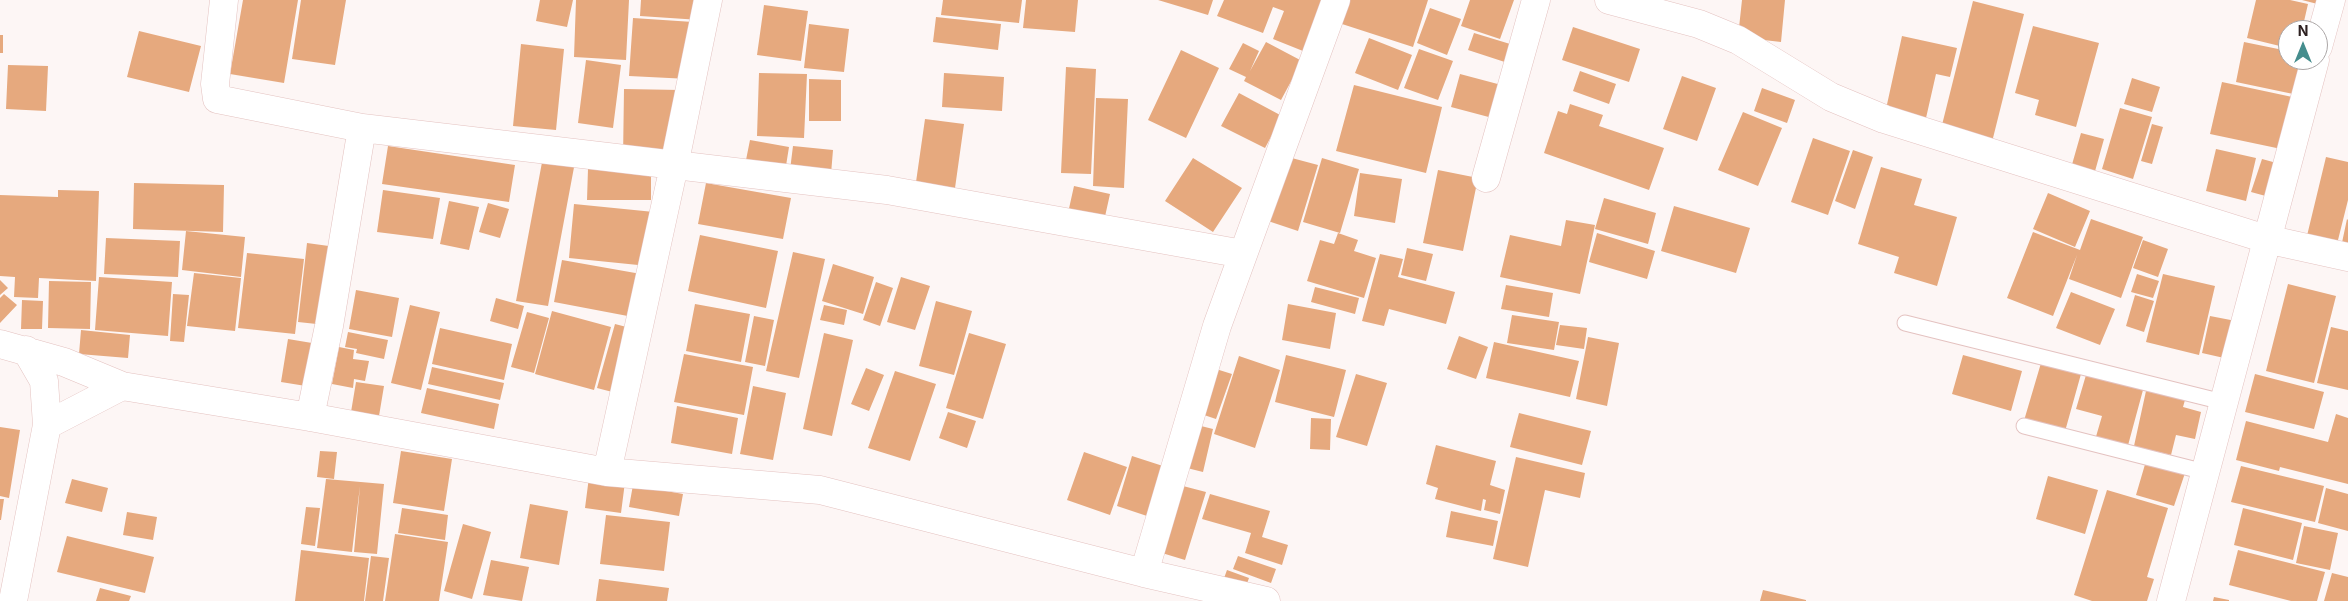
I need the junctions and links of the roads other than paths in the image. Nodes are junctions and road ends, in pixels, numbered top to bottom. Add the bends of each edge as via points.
1 (224, 0) edge
2 (708, 0) edge
3 (1336, 0) edge
4 (1536, 0) edge
5 (1609, 0) edge
6 (2331, 0) edge
7 (2325, 20) edge
8 (2311, 70) edge
9 (362, 128) junction
10 (674, 166) junction
11 (1486, 178) dead end
12 (2266, 239) junction
13 (1243, 254) junction
14 (2348, 257) edge
15 (1905, 323) dead end
16 (0, 344) edge
17 (26, 350) junction
18 (122, 386) junction
19 (2223, 402) junction
20 (310, 417) junction
21 (47, 425) junction
22 (2024, 426) dead end
23 (607, 472) junction
24 (2204, 472) junction
25 (1144, 573) junction
26 (13, 601) edge
27 (1266, 601) edge
28 (2170, 601) edge

1 - 9 street via 215,84 217,98
2 - 10 street
3 - 13 street
4 - 11 street
5 - 12 street via 1699,24 1738,40 1831,97 1884,119
6 - 7 street
8 - 12 street
9 - 10 street
9 - 20 street via 329,326
10 - 13 street via 887,190
10 - 23 street
12 - 14 street
12 - 19 street
13 - 25 street via 1217,326
15 - 19 lane
16 - 17 street
17 - 18 street
17 - 21 street via 44,381
18 - 20 street
18 - 21 street
19 - 24 street
20 - 23 street
21 - 26 street
22 - 24 lane
23 - 25 street via 820,490
24 - 28 street
25 - 27 street

